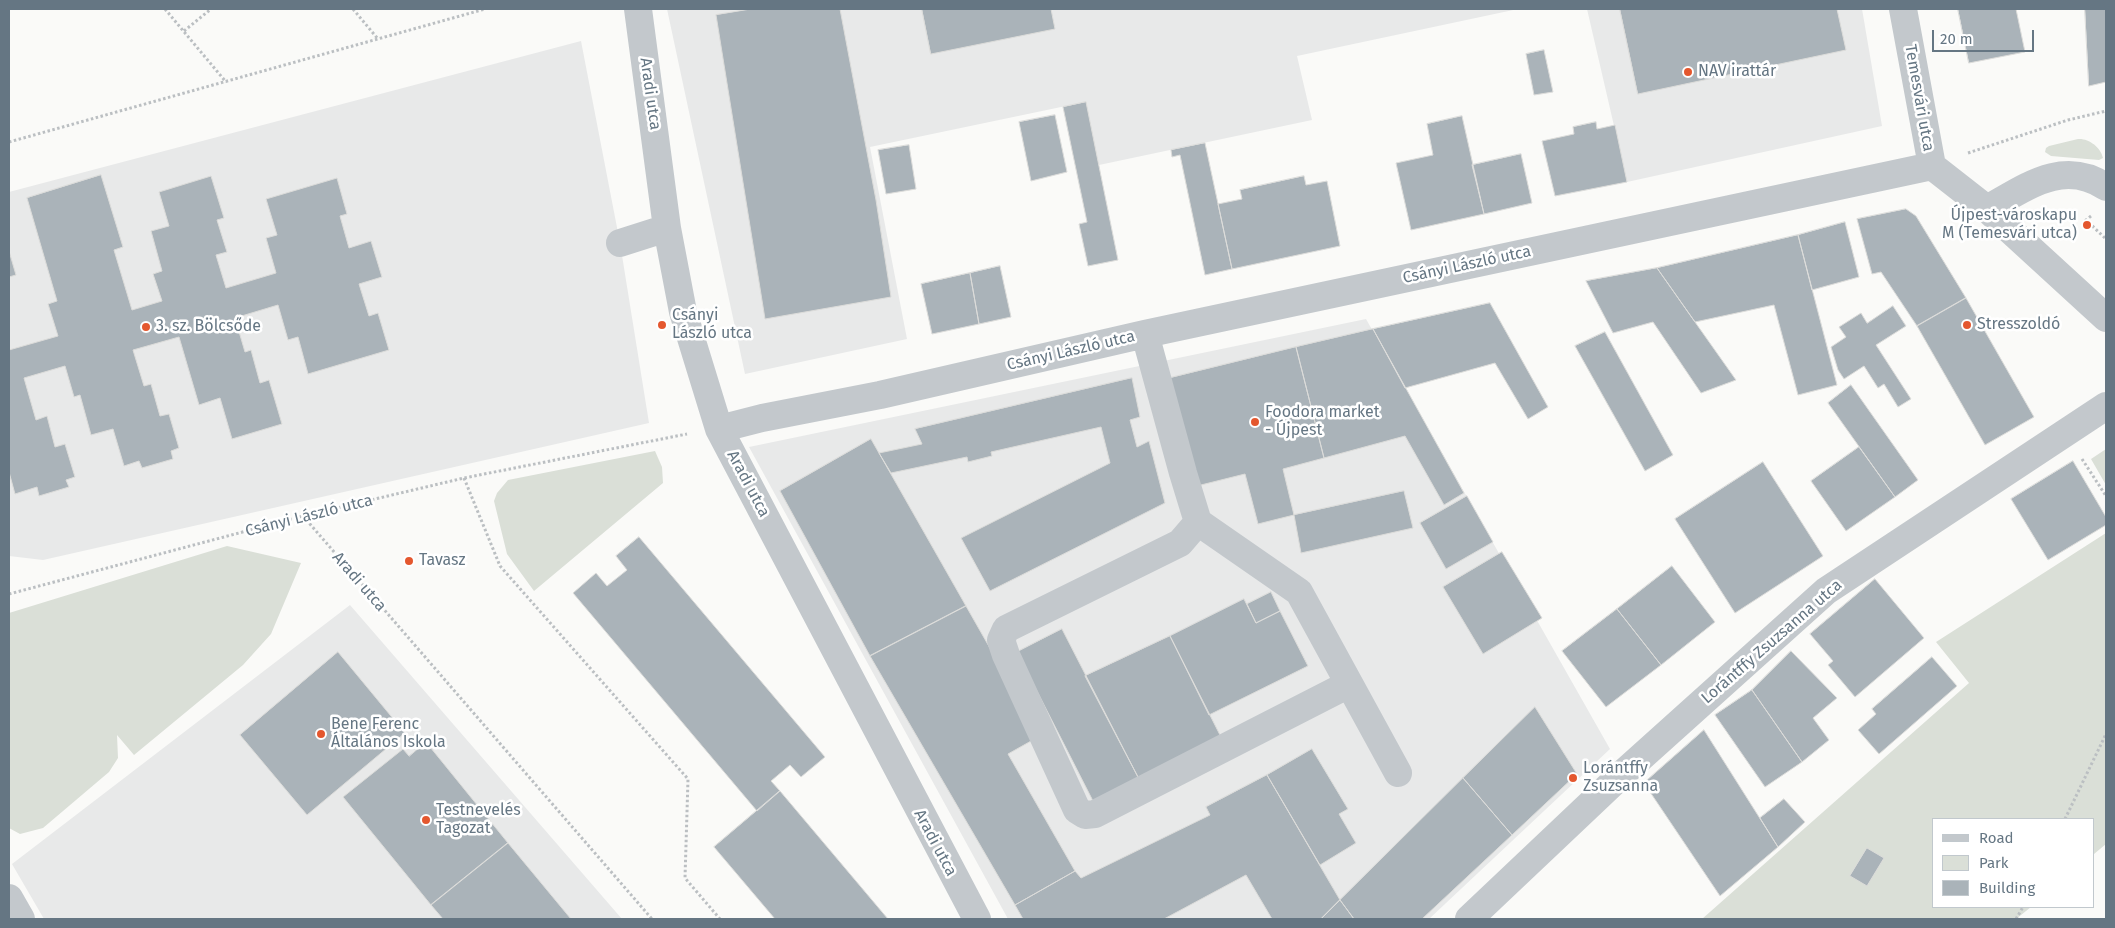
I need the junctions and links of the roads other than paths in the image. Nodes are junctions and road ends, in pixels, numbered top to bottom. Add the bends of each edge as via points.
1 (638, 9) edge
2 (1903, 9) edge
3 (1932, 166) junction
4 (2106, 188) edge
5 (1987, 209) junction
6 (668, 228) junction
7 (620, 243) dead end
8 (2106, 318) edge
9 (1145, 334) junction
10 (2106, 406) edge
11 (719, 429) junction
12 (1198, 522) junction
13 (1349, 684) junction
14 (1398, 773) dead end
15 (9, 898) edge
16 (21, 919) edge
17 (976, 919) edge
18 (1469, 919) edge

1 - 6 street, Aradi utca
2 - 3 street, Temesvári utca
3 - 5 street, Temesvári utca
3 - 9 street, Csányi László utca
4 - 5 street via 2092,180 2059,175 2042,180
5 - 8 street, Temesvári utca
6 - 7 street
6 - 11 street, Aradi utca via 684,312
9 - 11 street, Csányi László utca
9 - 12 street
10 - 18 street, Lorántffy Zsuzsanna utca via 1826,591 1619,777
11 - 17 street, Aradi utca
12 - 13 street via 1299,592
12 - 13 street via 1180,543 1006,629 1001,640 1077,810 1085,815 1095,814
13 - 14 street
15 - 16 street

